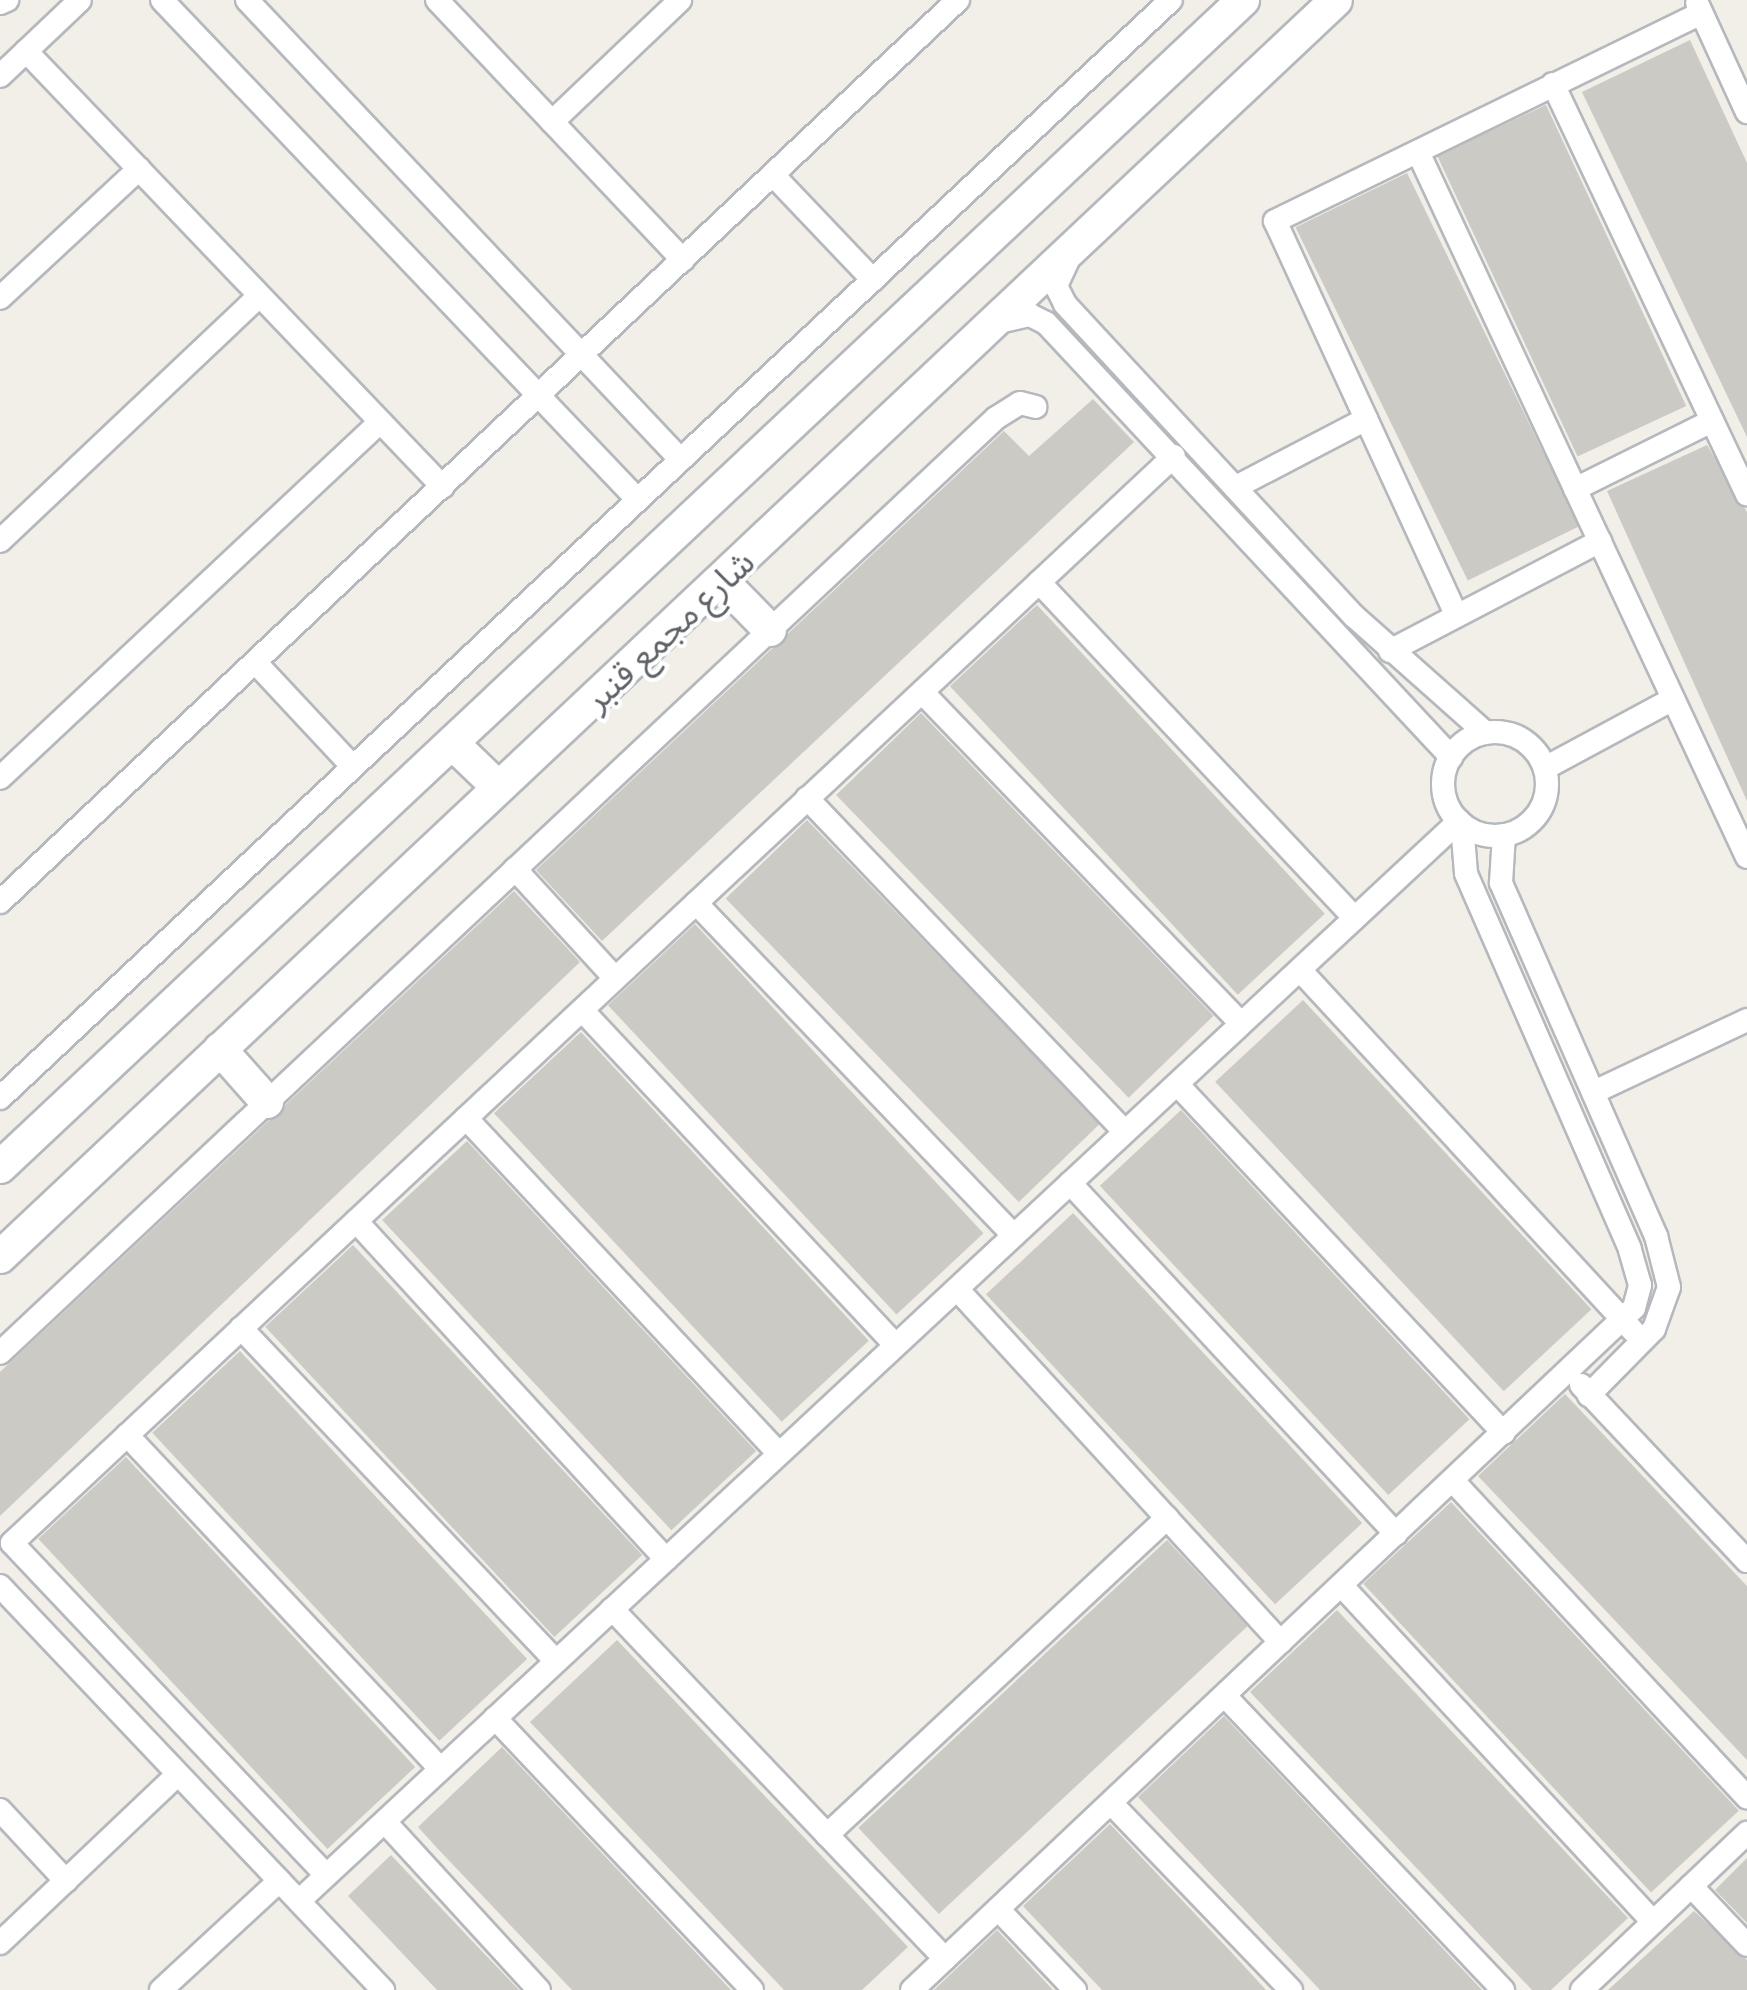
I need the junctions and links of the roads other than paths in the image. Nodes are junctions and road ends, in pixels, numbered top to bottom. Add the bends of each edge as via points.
1 (7, 0) edge
2 (80, 0) edge
3 (162, 0) edge
4 (247, 0) edge
5 (680, 0) edge
6 (958, 0) edge
7 (1171, 0) edge
8 (1244, 0) edge
9 (1336, 0) edge
10 (439, 1) edge
11 (0, 3) edge
12 (1698, 7) edge
13 (26, 51) junction
14 (0, 76) edge
15 (1553, 84) junction
16 (1747, 112) edge
17 (552, 122) junction
18 (1418, 152) junction
19 (138, 169) junction
20 (773, 175) junction
21 (1072, 253) junction
22 (683, 260) junction
23 (873, 280) junction
24 (260, 296) junction
25 (0, 298) edge
26 (996, 323) junction
27 (582, 355) junction
28 (539, 396) junction
29 (1036, 407) dead end
30 (1366, 419) junction
31 (1712, 420) junction
32 (380, 422) junction
33 (1174, 456) junction
34 (681, 460) junction
35 (442, 487) junction
36 (1236, 487) junction
37 (1575, 489) junction
38 (1747, 495) edge
39 (638, 500) junction
40 (0, 540) edge
41 (1600, 541) junction
42 (1285, 558) junction
43 (721, 580) junction
44 (1039, 582) junction
45 (1454, 610) junction
46 (770, 630) junction
47 (1390, 651) junction
48 (256, 664) junction
49 (922, 692) junction
50 (1673, 699) junction
51 (1486, 732) junction
52 (452, 744) junction
53 (1451, 757) junction
54 (354, 767) junction
55 (1545, 768) junction
56 (0, 778) edge
57 (498, 787) junction
58 (807, 798) junction
59 (1460, 823) junction
60 (1504, 835) junction
61 (1747, 858) edge
62 (515, 869) junction
63 (0, 902) edge
64 (696, 903) junction
65 (1355, 918) junction
66 (1300, 970) junction
67 (615, 978) junction
68 (582, 1010) junction
69 (1747, 1020) edge
70 (1241, 1024) junction
71 (220, 1049) junction
72 (1177, 1084) junction
73 (5, 1085) edge
74 (1594, 1092) junction
75 (267, 1102) junction
76 (466, 1118) junction
77 (1125, 1132) junction
78 (0, 1167) edge
79 (1070, 1183) junction
80 (356, 1221) junction
81 (1014, 1236) junction
82 (1656, 1236) junction
83 (1630, 1249) junction
84 (0, 1257) edge
85 (956, 1289) junction
86 (1624, 1320) junction
87 (242, 1328) junction
88 (1643, 1341) junction
89 (896, 1346) junction
90 (0, 1353) edge
91 (1568, 1372) junction
92 (1589, 1394) junction
93 (1504, 1433) junction
94 (127, 1435) junction
95 (779, 1454) junction
96 (1453, 1481) junction
97 (1166, 1518) junction
98 (1396, 1534) junction
99 (666, 1559) junction
100 (1747, 1561) edge
101 (0, 1586) edge
102 (1342, 1586) junction
103 (612, 1609) junction
104 (1281, 1642) junction
105 (556, 1662) junction
106 (1225, 1696) junction
107 (495, 1718) junction
108 (441, 1769) junction
109 (178, 1774) junction
110 (1747, 1797) edge
111 (1112, 1804) junction
112 (0, 1810) edge
113 (384, 1822) junction
114 (1747, 1833) edge
115 (828, 1835) junction
116 (326, 1875) junction
117 (66, 1880) junction
118 (280, 1881) junction
119 (1691, 1886) junction
120 (299, 1901) junction
121 (998, 1909) junction
122 (1653, 1922) junction
123 (0, 1944) edge
124 (1747, 1945) edge
125 (946, 1959) junction
126 (161, 1990) edge
127 (383, 1990) edge
128 (540, 1990) edge
129 (752, 1990) edge
130 (912, 1990) edge
131 (1075, 1990) edge
132 (1291, 1990) edge
133 (1503, 1990) edge
134 (1582, 1990) edge

1 - 11 street
2 - 13 street
3 - 28 street
4 - 27 street
5 - 17 street
6 - 20 street
7 - 23 street
8 - 52 main road, شارع مجمع قنبر
9 - 21 main road, شارع مجمع قنبر
10 - 17 street
12 - 15 street
12 - 16 street
13 - 14 street
13 - 19 street
15 - 18 street
15 - 31 street
17 - 22 street
18 - 30 street via 1275,221
18 - 37 street
19 - 24 street
19 - 25 street
20 - 22 street
20 - 23 street
21 - 26 main road, شارع مجمع قنبر
21 - 36 street via 1056,286 1065,304
22 - 27 street
23 - 34 street
24 - 32 street
24 - 40 street
26 - 33 street via 1030,315 1046,322
26 - 43 main road, شارع مجمع قنبر
27 - 28 street
27 - 34 street
28 - 35 street
28 - 39 street
29 - 46 street via 1020,403 996,418
30 - 36 street
30 - 45 street
31 - 37 street
31 - 38 street
32 - 35 street
32 - 56 street
33 - 42 street
33 - 44 street
34 - 39 street
35 - 48 street
36 - 42 street
37 - 41 street
39 - 54 street
41 - 45 street
41 - 50 street
42 - 47 street
42 - 53 street
43 - 46 main road
43 - 57 main road, شارع مجمع قنبر
44 - 49 street
44 - 65 street
45 - 47 street
46 - 62 street
47 - 51 street
48 - 54 street
48 - 63 street
49 - 58 street
49 - 70 street
50 - 55 street
50 - 61 street
51 - 53 street
51 - 55 street via 1528,744
52 - 57 main road
52 - 78 main road, شارع مجمع قنبر
53 - 59 street via 1443,784
54 - 73 street
55 - 60 street via 1540,811
57 - 71 main road, شارع مجمع قنبر
58 - 64 street
58 - 77 street
59 - 60 street
59 - 65 street
59 - 83 street via 1466,873
60 - 74 street via 1501,884
62 - 67 street
62 - 75 street
64 - 67 street
64 - 81 street
65 - 66 street
66 - 70 street
66 - 86 street
67 - 68 street
68 - 76 street
68 - 89 street
69 - 74 street
70 - 72 street
71 - 75 main road
71 - 84 main road, شارع مجمع قنبر
72 - 77 street
72 - 93 street
74 - 82 street
75 - 90 street
76 - 80 street
76 - 95 street
77 - 79 street
79 - 81 street
79 - 98 street
80 - 87 street
80 - 99 street
81 - 85 street
82 - 83 street
82 - 88 street via 1668,1302
83 - 86 street via 1640,1285
85 - 89 street
85 - 97 street
86 - 88 street
86 - 91 street
87 - 94 street
87 - 105 street
88 - 92 street
89 - 95 street
91 - 92 street
91 - 93 street
92 - 100 street
93 - 96 street
94 - 108 street
94 - 116 street via 12,1543
95 - 99 street
96 - 98 street
96 - 110 street
97 - 104 street
97 - 115 street
98 - 102 street
99 - 103 street
101 - 109 street
102 - 104 street
102 - 122 street
103 - 105 street
103 - 115 street
104 - 106 street
105 - 107 street
106 - 111 street
106 - 133 street
107 - 108 street
107 - 129 street
108 - 113 street
109 - 117 street
109 - 118 street
111 - 121 street
111 - 132 street
112 - 117 street
113 - 116 street
113 - 128 street
114 - 119 street
115 - 125 street
116 - 120 street
117 - 123 street
118 - 120 street
118 - 126 street
119 - 122 street
119 - 124 street
120 - 127 street
121 - 125 street
121 - 131 street
122 - 134 street
125 - 130 street

